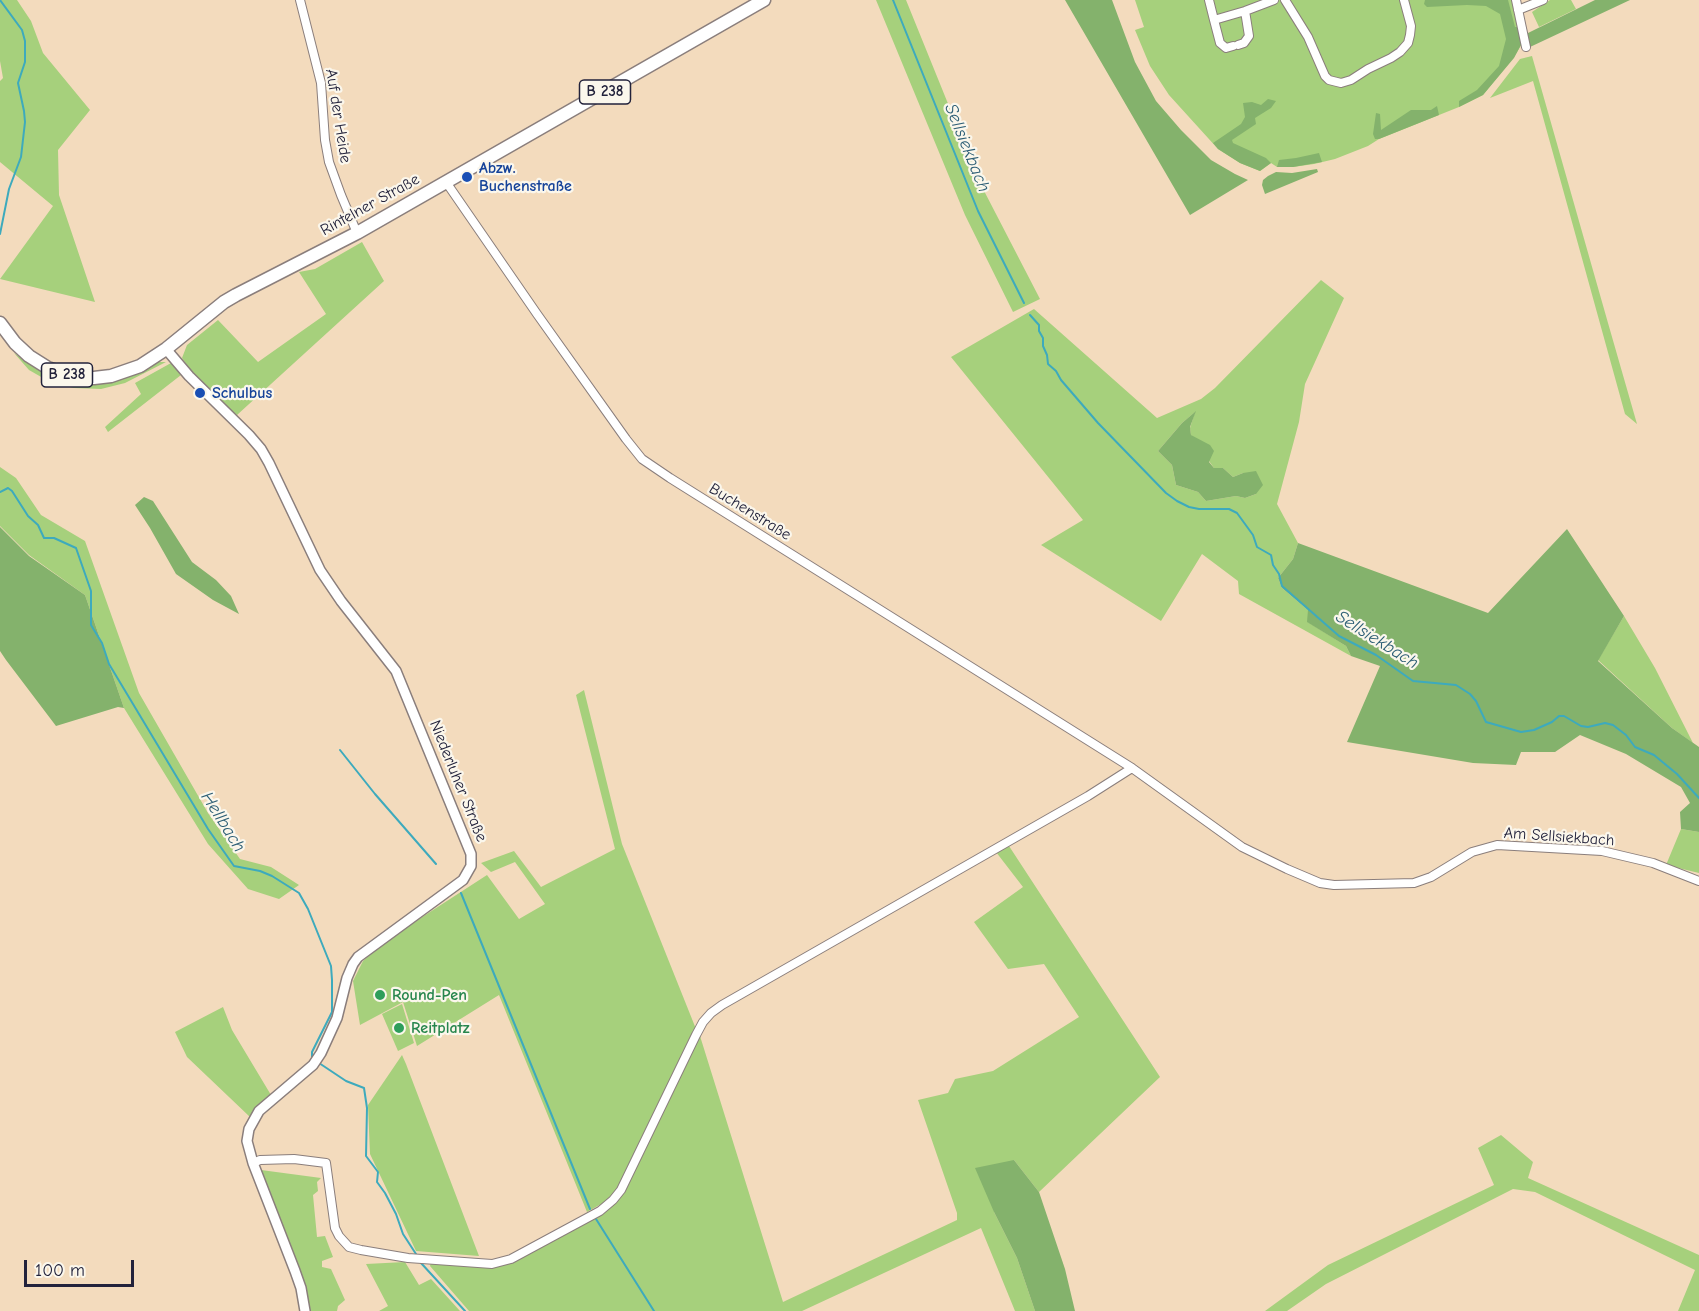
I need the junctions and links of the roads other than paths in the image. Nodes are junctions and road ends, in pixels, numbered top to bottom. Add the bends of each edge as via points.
1 (300, 0) edge
2 (764, 0) edge
3 (1209, 0) edge
4 (1274, 0) edge
5 (1285, 0) edge
6 (1404, 0) edge
7 (1516, 0) edge
8 (1543, 0) edge
9 (1518, 10) junction
10 (1245, 11) junction
11 (1214, 20) junction
12 (1526, 47) dead end
13 (446, 182) junction
14 (357, 233) junction
15 (0, 323) edge
16 (166, 349) junction
17 (1132, 768) junction
18 (1699, 881) edge
19 (253, 1163) junction
20 (305, 1311) edge

1 - 14 street, Auf der Heide via 321,83 329,162
2 - 13 main road, Rintelner Straße / B 238
3 - 11 street
4 - 10 street
5 - 6 street via 1308,37 1325,76 1341,83 1391,58 1408,43 1410,26
7 - 9 street
8 - 9 street
9 - 12 street
10 - 11 street
10 - 11 street via 1249,36 1244,43 1222,46
13 - 14 main road, Rintelner Straße / B 238
13 - 17 street, Buchenstraße via 642,459
14 - 16 main road, Rintelner Straße / B 238 via 236,295
15 - 16 main road, Rintelner Straße / B 238 via 29,356 48,368 79,378 125,372
16 - 19 street, Niederluher Straße via 261,449 320,570 396,671 471,854 471,866 463,880 353,963 338,1018 321,1053 254,1119 248,1134
17 - 18 street, Am Sellsiekbach via 1242,847 1320,882 1353,886 1414,884 1472,852 1497,845 1602,851 1653,862
17 - 19 street via 711,1013 696,1035 613,1200 600,1211 511,1259 481,1264 408,1258 349,1247 335,1228 326,1163 294,1159
19 - 20 street, Niederluher Straße via 296,1271

